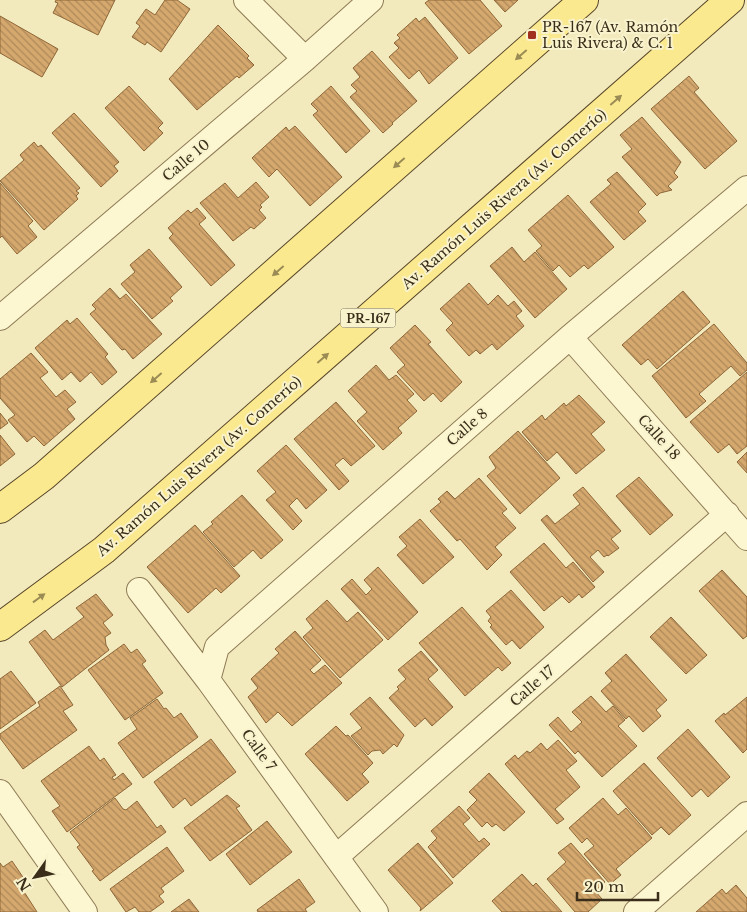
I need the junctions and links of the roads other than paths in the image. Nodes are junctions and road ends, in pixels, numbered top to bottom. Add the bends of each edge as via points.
1 (246, 0) edge
2 (371, 0) edge
3 (584, 0) edge
4 (730, 0) edge
5 (305, 59) junction
6 (747, 188) edge
7 (0, 318) edge
8 (570, 337) junction
9 (0, 509) edge
10 (727, 514) junction
11 (747, 538) edge
12 (139, 590) dead end
13 (0, 627) edge
14 (208, 680) junction
15 (2, 799) edge
16 (747, 814) edge
17 (336, 857) junction
18 (85, 912) edge
19 (376, 912) edge
20 (636, 912) edge

1 - 5 street
2 - 5 street, Calle 10
3 -> 9 main road via 44,476
13 -> 4 main road, Av. Ramón Luis Rivera (Av. Comerío) / PR-167 via 104,550
5 - 7 street, Calle 10
6 - 8 street, Calle 8
8 - 10 street, Calle 18
8 - 14 street, Calle 8 via 216,647
10 - 11 street, Calle 18
10 - 17 street, Calle 17
12 - 14 street, Calle 7
14 - 17 street, Calle 7
15 - 18 street
16 - 20 street
17 - 19 street, Calle 7

